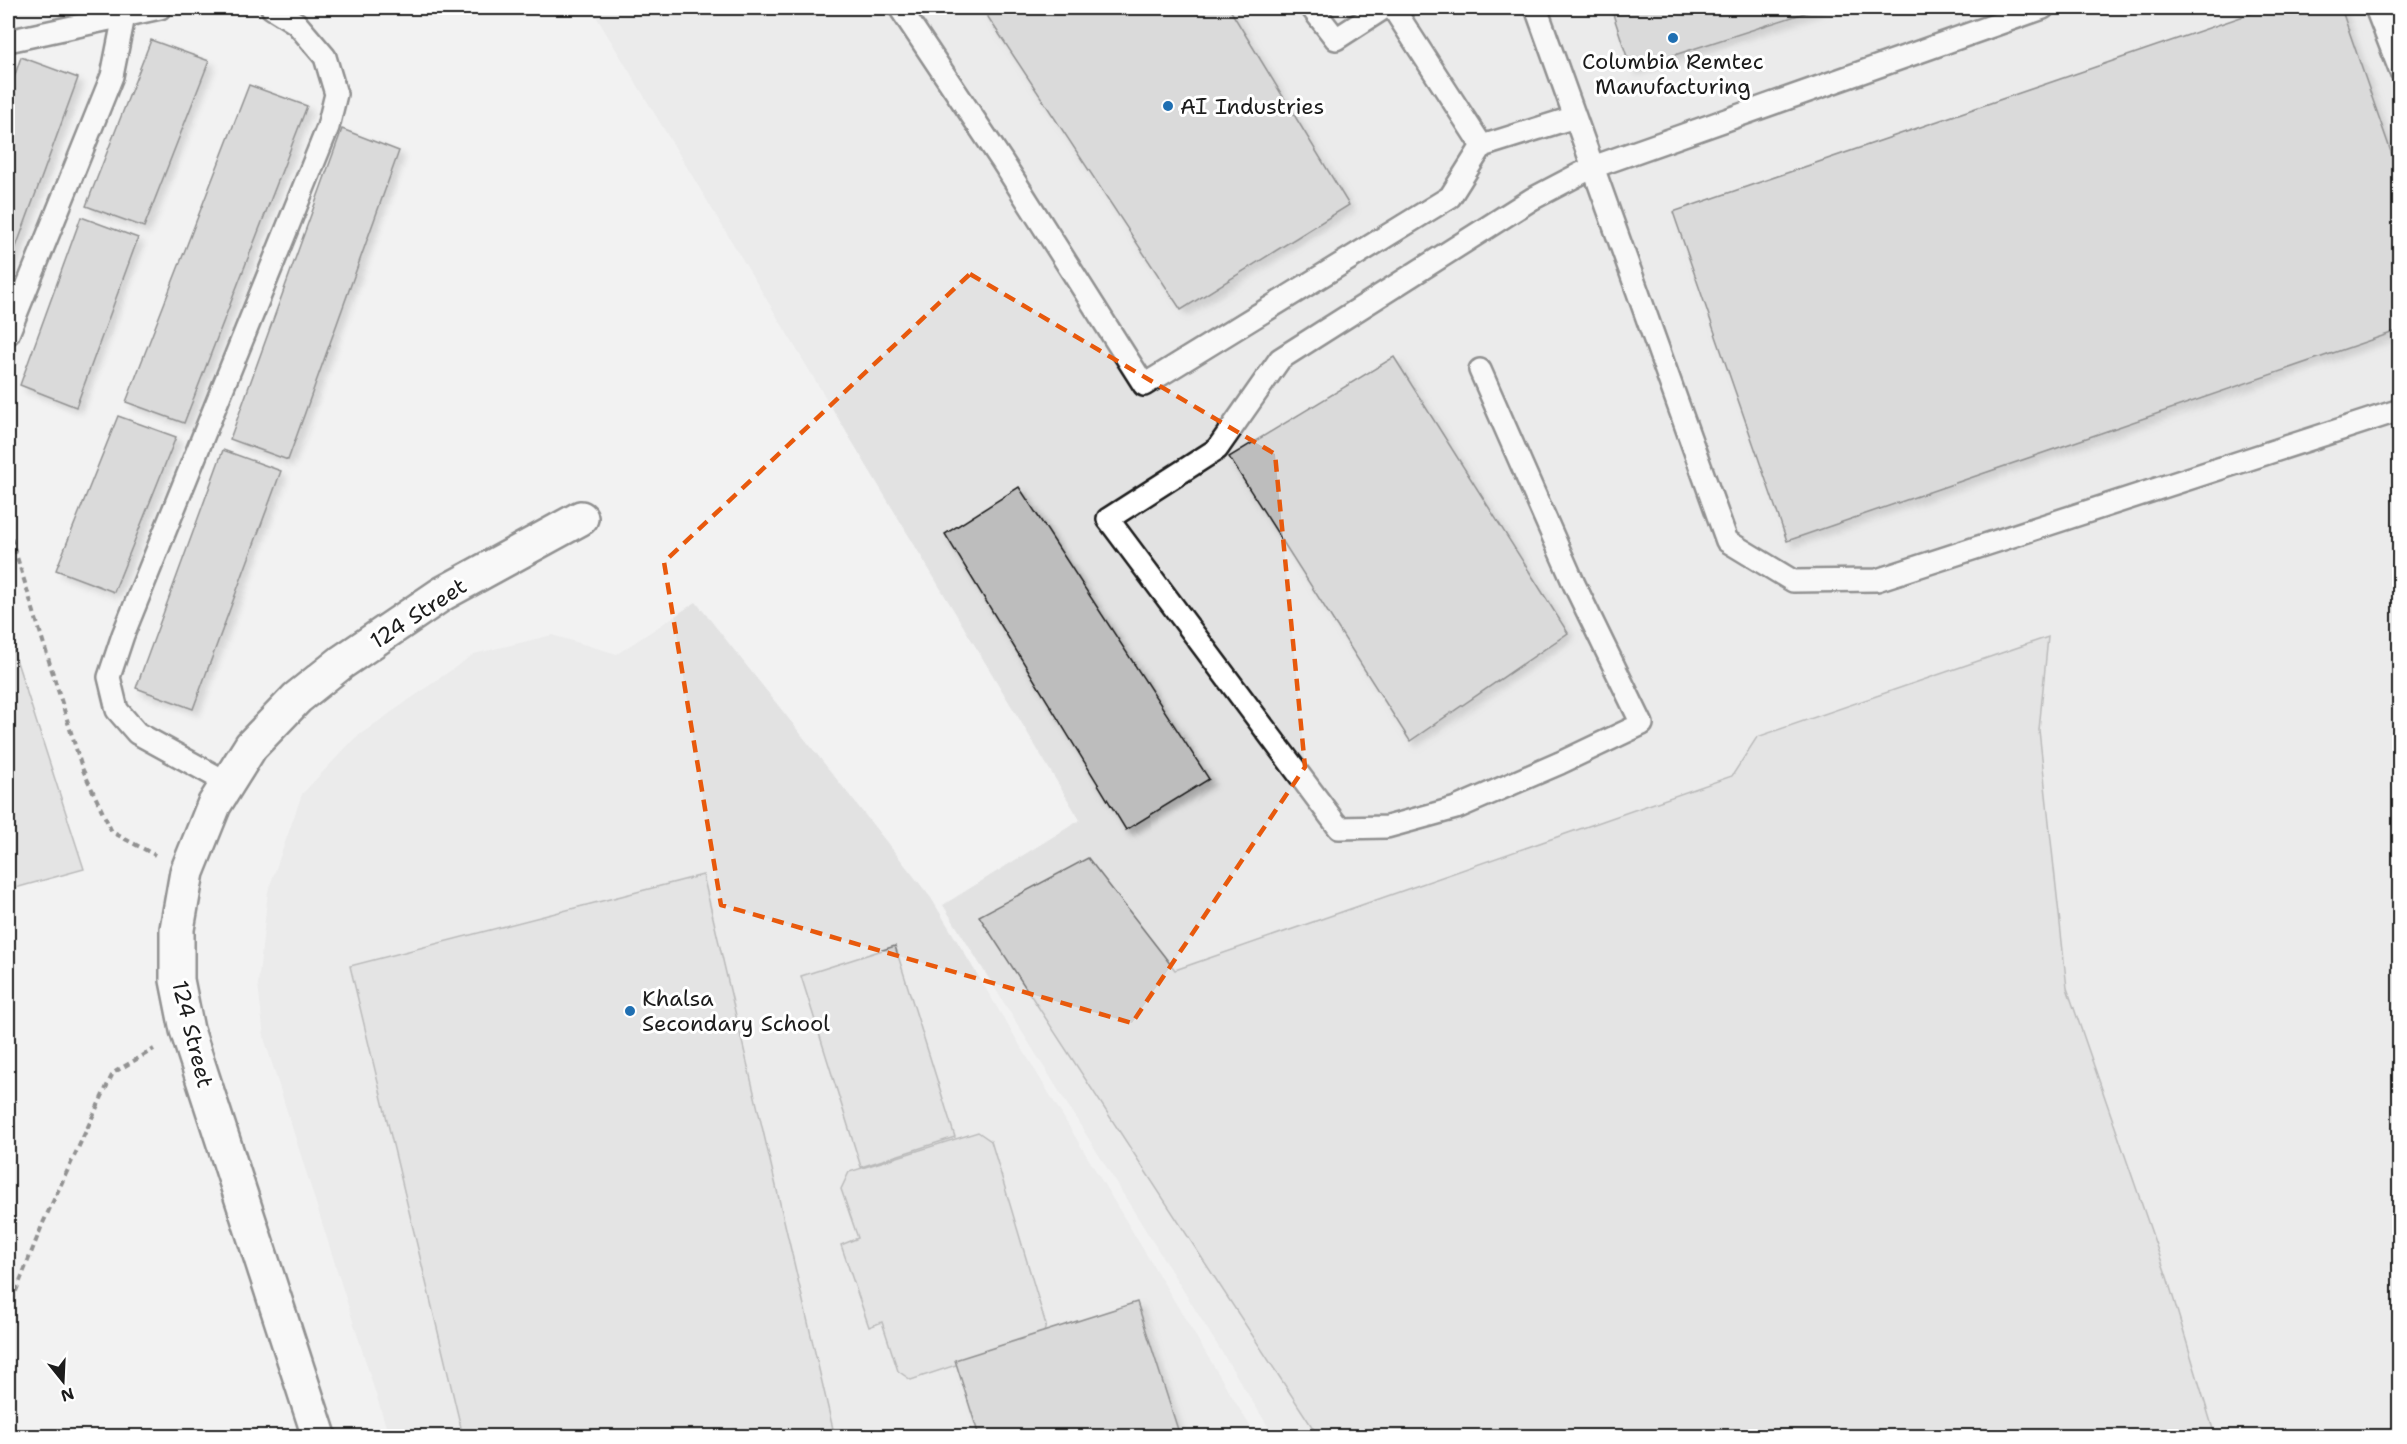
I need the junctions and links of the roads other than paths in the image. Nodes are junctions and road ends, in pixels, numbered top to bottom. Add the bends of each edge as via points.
1 (160, 8) edge
2 (272, 8) edge
3 (900, 8) edge
4 (1312, 8) edge
5 (1384, 8) edge
6 (1393, 8) edge
7 (1536, 8) edge
8 (2043, 8) edge
9 (2376, 8) edge
10 (124, 16) junction
11 (8, 41) edge
12 (2400, 70) edge
13 (1575, 117) junction
14 (1482, 146) junction
15 (1593, 167) junction
16 (8, 334) edge
17 (1480, 370) dead end
18 (2400, 410) edge
19 (581, 519) dead end
20 (228, 783) junction
21 (319, 1437) edge

1 - 10 lane
2 - 20 lane via 297,24 325,57 336,94 328,127 109,677 117,710 137,733
3 - 14 lane via 1144,385 1450,197
4 - 5 lane via 1336,39
6 - 14 lane
7 - 13 lane
8 - 15 lane
9 - 12 lane
10 - 11 lane
10 - 16 lane via 112,76
13 - 14 lane
13 - 15 lane
15 - 17 lane via 1532,199 1280,359 1217,448 1108,519 1339,828 1387,827 1456,808 1642,724 1574,584
15 - 18 lane via 1727,541 1794,581 1877,580
19 - 20 street, 124 Street via 442,594 342,662 297,698 251,746
20 - 21 street, 124 Street via 214,805 187,872 177,929 177,980 187,1030

